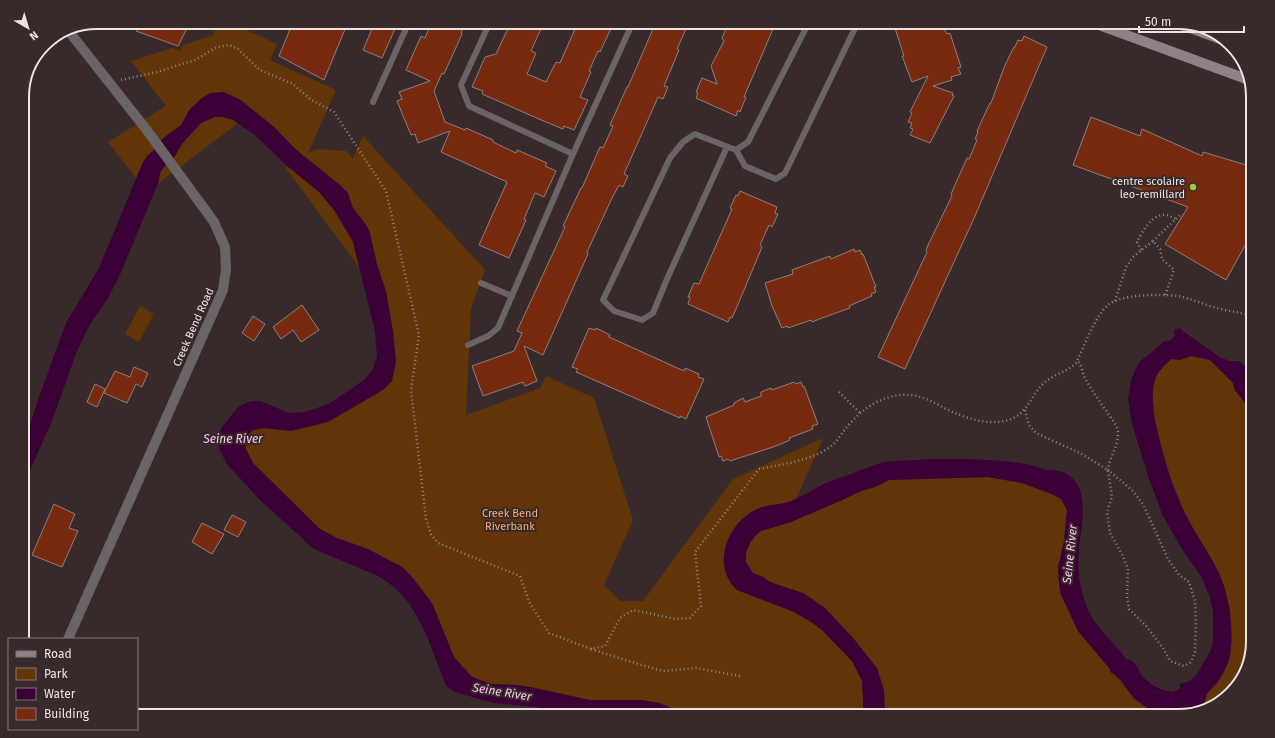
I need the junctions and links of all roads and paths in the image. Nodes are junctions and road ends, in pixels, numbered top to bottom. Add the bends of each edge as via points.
1 (406, 29) edge
2 (487, 29) edge
3 (630, 29) edge
4 (805, 29) edge
5 (855, 29) edge
6 (1110, 29) edge
7 (71, 34) edge
8 (1244, 78) edge
9 (111, 85) junction
10 (373, 102) dead end
11 (727, 147) junction
12 (736, 150) junction
13 (573, 154) junction
14 (1180, 215) dead end
15 (1176, 219) junction
16 (1153, 241) junction
17 (1141, 250) junction
18 (481, 283) dead end
19 (512, 296) junction
20 (1164, 296) junction
21 (1115, 301) junction
22 (1246, 314) edge
23 (468, 345) dead end
24 (1078, 361) junction
25 (839, 392) dead end
26 (1025, 410) junction
27 (860, 413) junction
28 (1108, 470) junction
29 (68, 638) edge
30 (591, 649) junction
31 (740, 676) dead end

1 - 10 lane
2 - 13 lane via 461,85 469,106
3 - 13 lane
4 - 12 lane via 748,142
5 - 12 lane via 785,173 776,179 745,166
6 - 8 main road
7 - 9 street, Creek Bend Road
9 - 29 street, Creek Bend Road via 146,128 214,222 225,246 226,269 223,290
9 - 30 path via 117,80 157,72 195,60 217,47 230,45 238,49 260,70 292,84 310,99 334,112 386,191 414,312 419,335 411,390 426,519 431,534 438,543 520,576 530,604 549,633
11 - 11 lane via 695,134 683,142 670,158 603,300 614,311 642,320 653,313
11 - 12 lane
13 - 19 lane
14 - 15 path
15 - 16 path
15 - 17 path via 1166,215 1155,217 1137,242
16 - 17 path
16 - 20 path via 1160,249 1162,259 1174,270
17 - 21 path via 1126,267
18 - 19 lane
19 - 23 lane via 498,328 488,336
20 - 21 path via 1145,295
20 - 22 path via 1178,296 1222,310
21 - 24 path via 1102,310
24 - 26 path via 1070,369 1045,382
24 - 28 path via 1119,433
25 - 27 path
26 - 27 path via 1012,419 994,423 955,414 928,400 908,394 887,398
26 - 28 path via 1029,425 1036,433
27 - 30 path via 832,446 815,456 759,469 695,552 701,606 690,618 676,619 633,610 620,618 604,646
28 - 28 path via 1133,491 1143,504 1168,559 1179,575 1189,582 1195,601 1195,652 1192,662 1184,666 1170,661 1146,626 1129,609 1128,569 1110,533 1107,512 1112,497
30 - 31 path via 663,671 696,668

